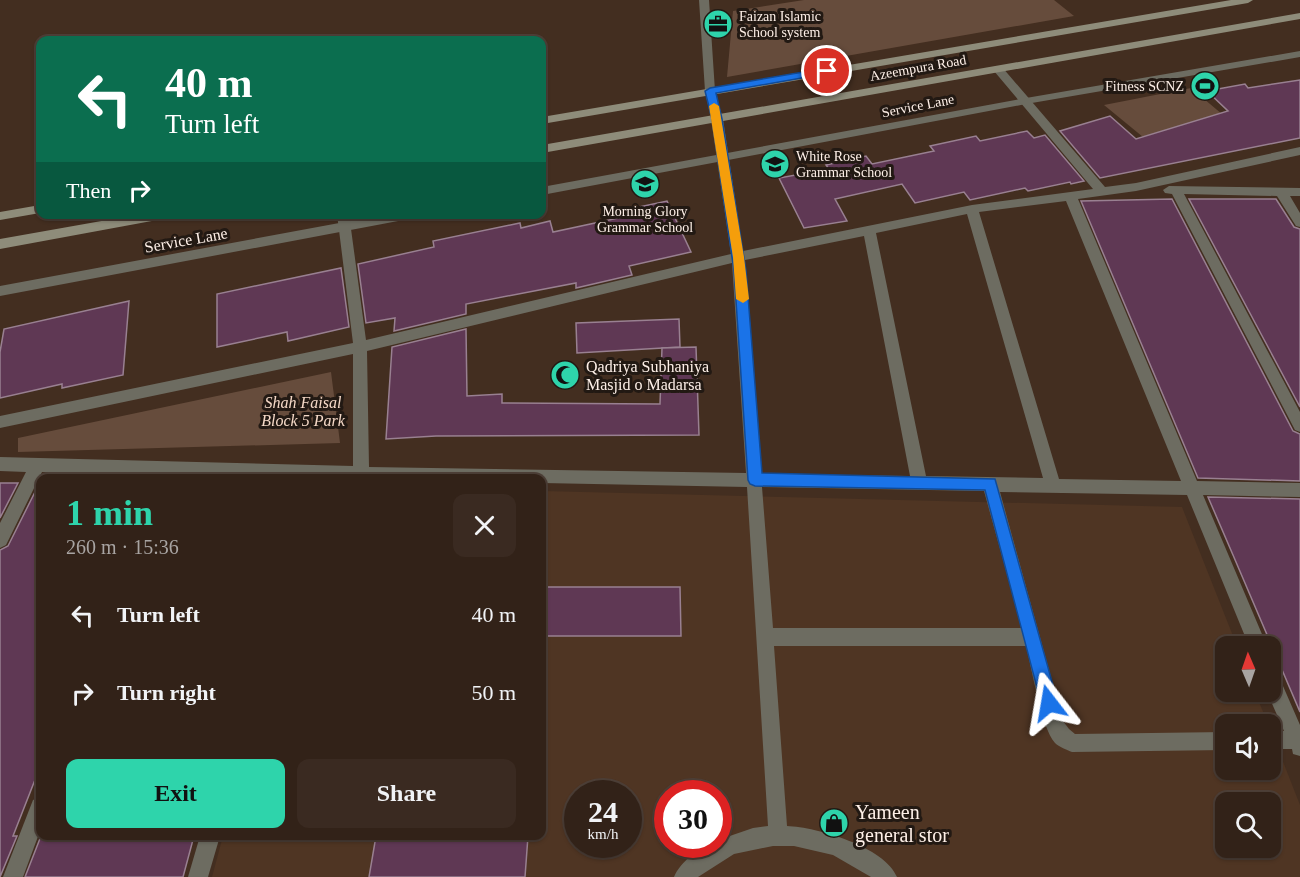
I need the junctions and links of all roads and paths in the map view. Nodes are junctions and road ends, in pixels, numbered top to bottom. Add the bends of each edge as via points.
1 (704, 0) edge
2 (1248, 0) edge
3 (1300, 16) edge
4 (1300, 54) edge
5 (998, 69) junction
6 (710, 91) junction
7 (1026, 101) junction
8 (717, 119) junction
9 (546, 120) edge
10 (546, 148) edge
11 (1300, 151) edge
12 (723, 157) junction
13 (1136, 187) junction
14 (546, 190) edge
15 (1102, 191) junction
16 (1176, 191) junction
17 (1281, 192) junction
18 (1300, 192) edge
19 (1070, 195) junction
20 (972, 209) junction
21 (36, 210) edge
22 (0, 216) edge
23 (142, 219) edge
24 (364, 219) edge
25 (344, 221) edge
26 (1300, 223) edge
27 (870, 232) junction
28 (1, 246) edge
29 (738, 257) junction
30 (0, 291) edge
31 (360, 347) junction
32 (0, 422) edge
33 (1300, 426) edge
34 (0, 464) edge
35 (37, 466) junction
36 (362, 473) junction
37 (170, 474) edge
38 (336, 474) edge
39 (418, 474) edge
40 (546, 476) edge
41 (755, 480) junction
42 (919, 482) junction
43 (990, 484) junction
44 (1053, 485) junction
45 (1192, 489) junction
46 (1300, 490) edge
47 (0, 540) edge
48 (1254, 636) edge
49 (765, 637) junction
50 (1033, 637) junction
51 (1281, 702) edge
52 (1215, 741) edge
53 (1281, 742) edge
54 (1298, 744) edge
55 (36, 817) edge
56 (778, 834) junction
57 (209, 840) edge
58 (13, 877) edge
59 (198, 877) edge
60 (684, 877) edge
61 (887, 877) edge

1 - 6 street
2 - 6 main road, Azeempura Road
3 - 5 main road, Azeempura Road
4 - 7 street, Service Lane
5 - 7 street
5 - 8 main road, Azeempura Road
6 - 8 street
6 - 9 main road, Azeempura Road
7 - 12 street, Service Lane
7 - 15 street
8 - 10 main road, Azeempura Road
8 - 12 street
11 - 13 street
12 - 14 street, Service Lane
12 - 29 street
13 - 15 street
13 - 16 street
15 - 19 street
16 - 17 street
16 - 33 street
17 - 18 street
17 - 26 street
19 - 20 street
19 - 45 street
20 - 27 street
20 - 44 street
21 - 22 main road
23 - 28 main road
24 - 25 street, Service Lane
25 - 30 street, Service Lane
25 - 31 street
27 - 29 street
27 - 42 street
29 - 31 street
29 - 41 street
31 - 32 street
31 - 36 street
34 - 35 street
35 - 37 street
35 - 47 street
36 - 38 street
36 - 39 street
40 - 41 street
41 - 42 street
41 - 49 street
42 - 43 street
43 - 44 street
43 - 50 street
44 - 45 street
45 - 46 street
45 - 48 street
49 - 50 street
49 - 56 street
50 - 52 street via 1055,724 1072,743
51 - 54 street
53 - 54 street
55 - 58 street
56 - 60 street via 733,844
56 - 61 street via 827,842
57 - 59 street

